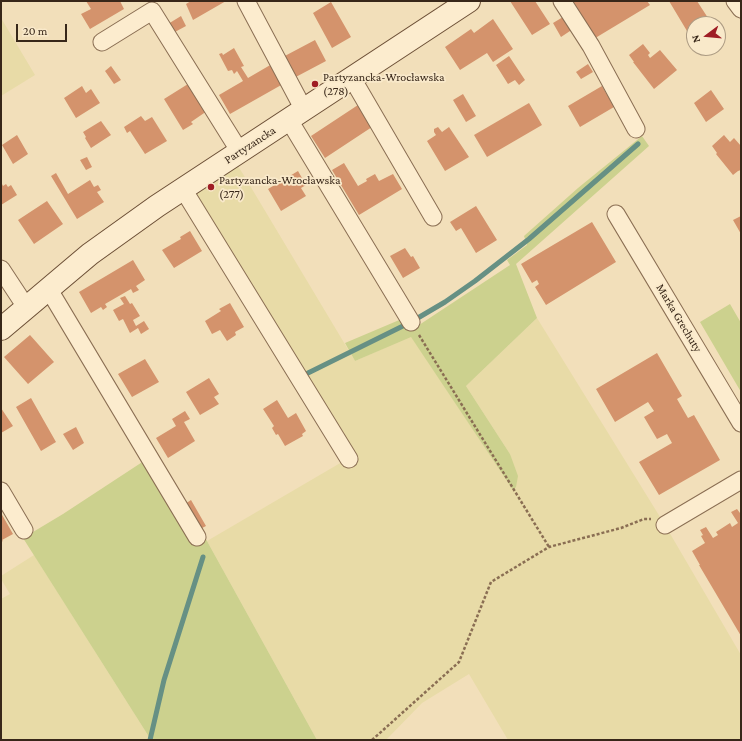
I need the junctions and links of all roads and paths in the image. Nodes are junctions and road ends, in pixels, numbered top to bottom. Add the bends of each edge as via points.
1 (246, 1) edge
2 (469, 1) edge
3 (562, 1) edge
4 (735, 1) edge
5 (741, 9) edge
6 (102, 42) dead end
7 (352, 78) junction
8 (296, 115) junction
9 (636, 129) dead end
10 (240, 152) junction
11 (183, 189) junction
12 (616, 214) dead end
13 (433, 217) dead end
14 (1, 269) edge
15 (48, 288) junction
16 (26, 307) junction
17 (411, 322) joint
18 (1, 328) edge
19 (741, 423) edge
20 (349, 459) dead end
21 (741, 480) edge
22 (1, 491) edge
23 (665, 525) joint
24 (24, 530) dead end
25 (197, 537) dead end
26 (549, 546) junction
27 (372, 740) edge

1 - 8 street
2 - 7 main road, Partyzancka
3 - 9 street via 591,46
4 - 5 street
6 - 10 street via 152,11
7 - 8 main road, Partyzancka
7 - 13 street
8 - 10 main road, Partyzancka
8 - 17 street
10 - 11 main road, Partyzancka
11 - 15 main road, Partyzancka via 90,254
11 - 20 street
12 - 19 street, Marka Grechuty
14 - 16 street
15 - 16 main road, Partyzancka
15 - 25 street
16 - 18 main road, Partyzancka
17 - 26 path
21 - 23 street
22 - 24 street
23 - 26 path via 657,518 644,519 621,528
26 - 27 path via 491,582 459,662

